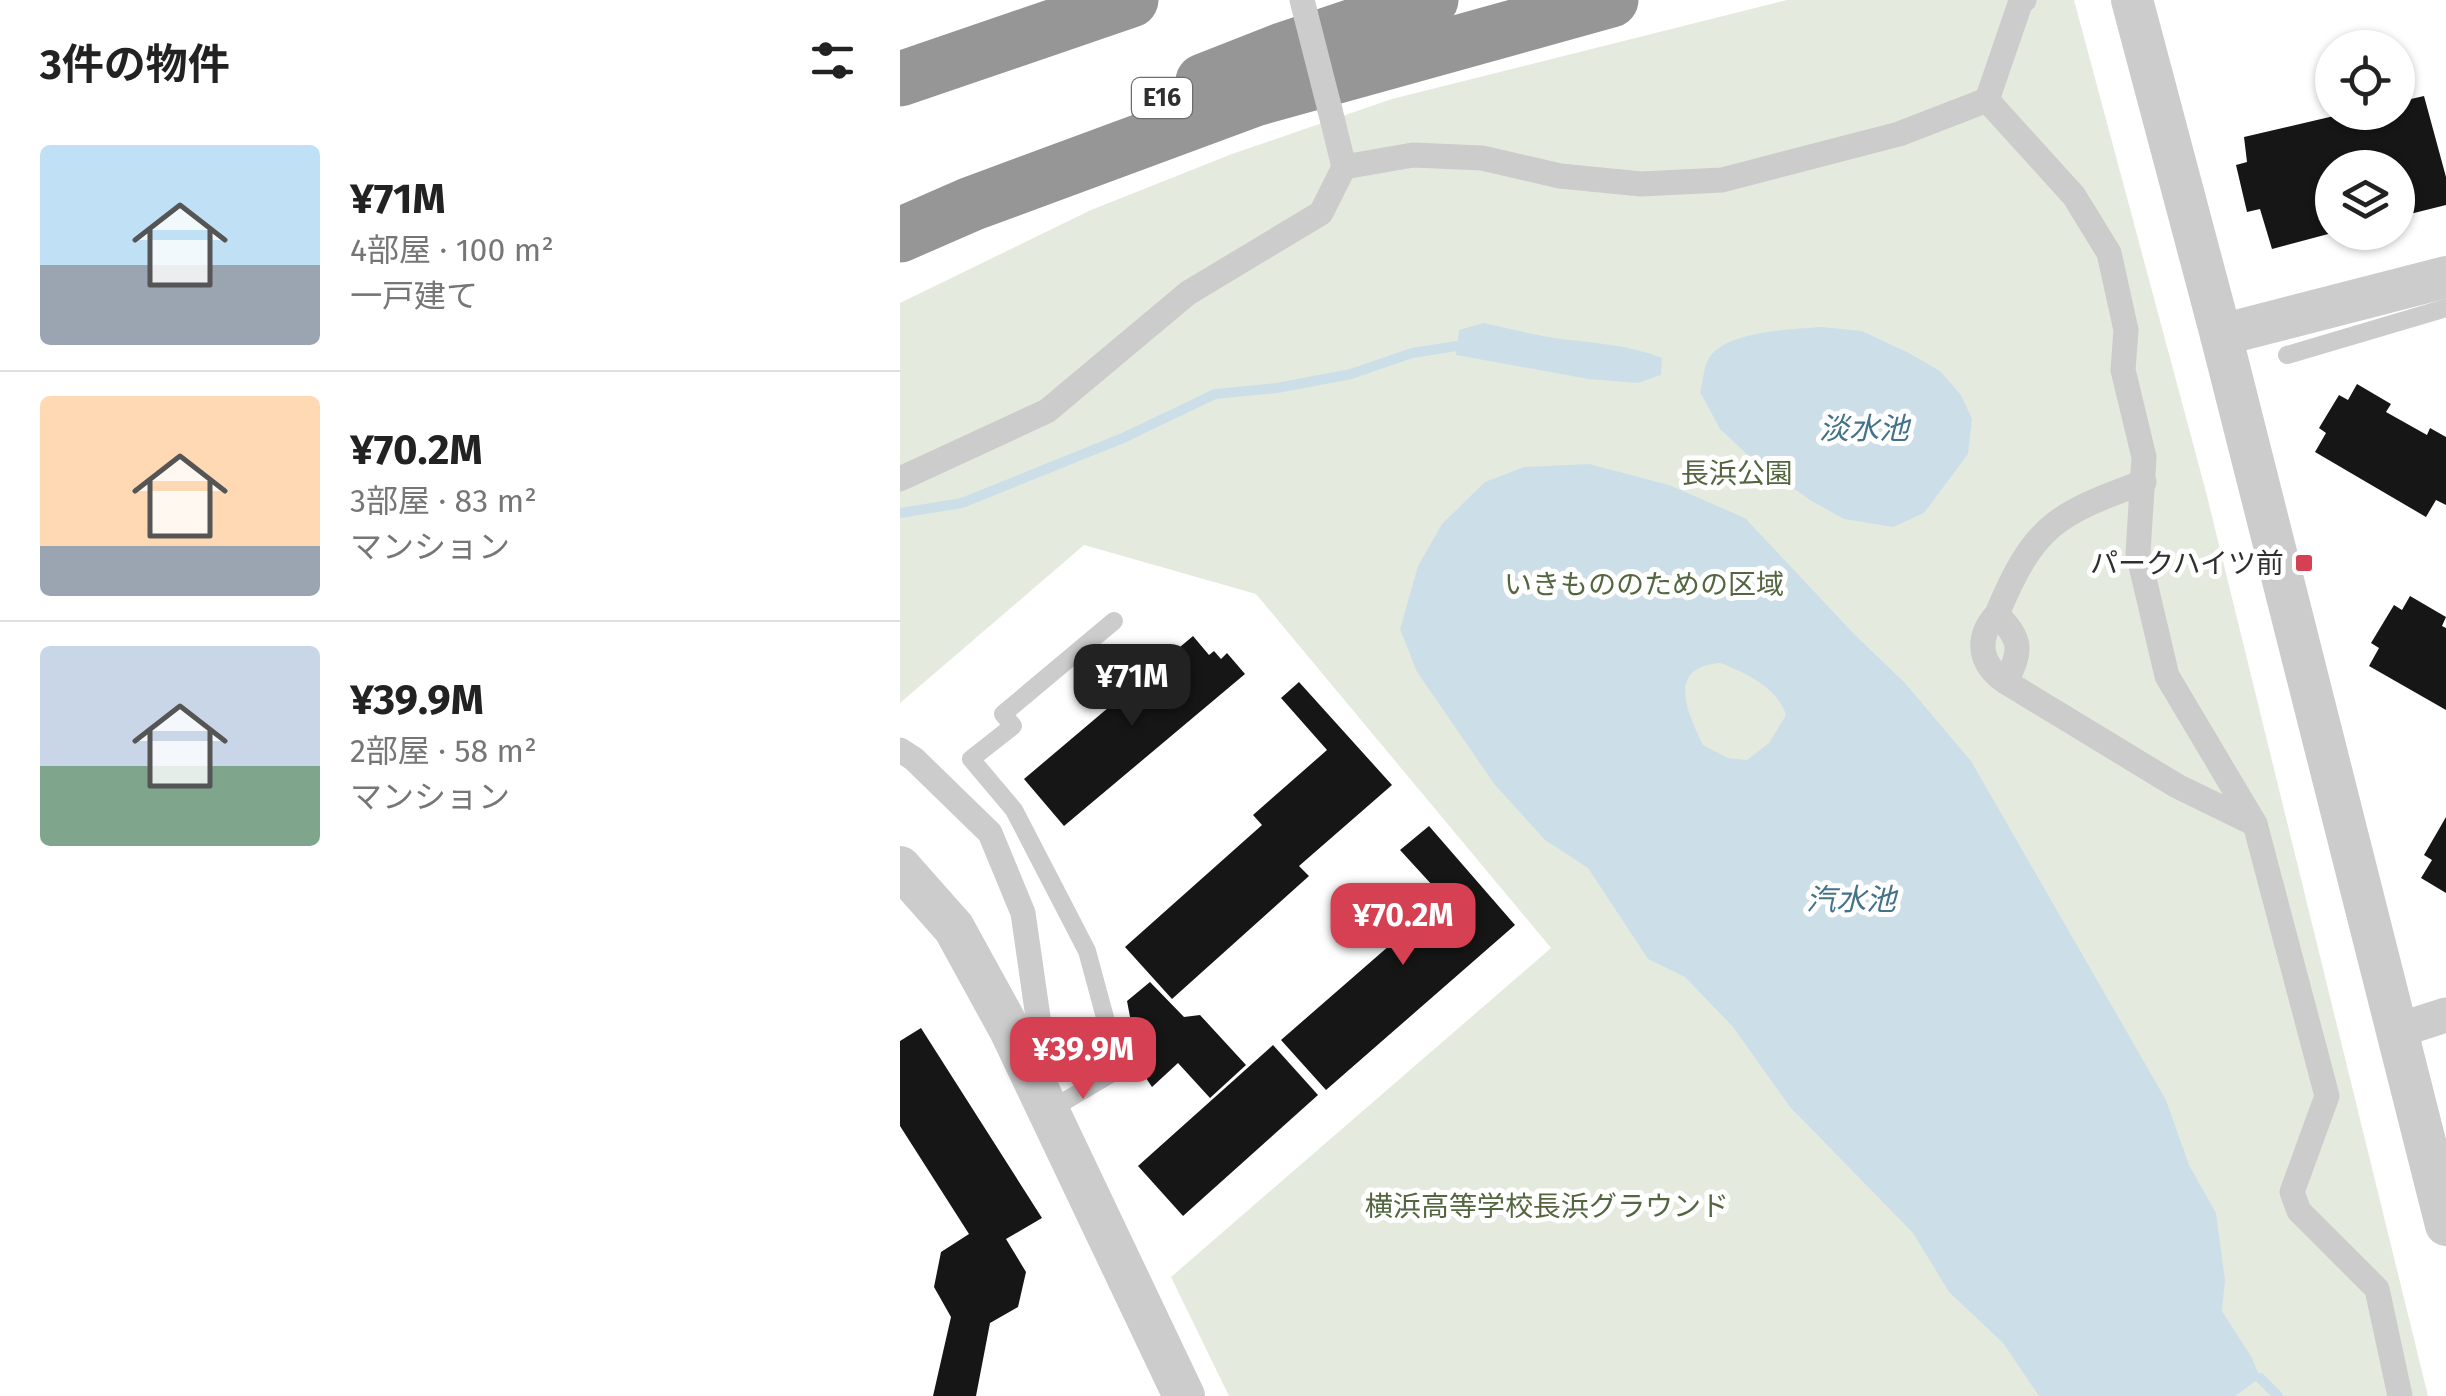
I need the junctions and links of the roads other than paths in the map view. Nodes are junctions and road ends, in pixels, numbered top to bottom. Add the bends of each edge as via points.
1 (1011, 0) edge
2 (1131, 0) edge
3 (1302, 0) edge
4 (1431, 0) edge
5 (1611, 0) edge
6 (2024, 0) edge
7 (2132, 0) edge
8 (900, 51) edge
9 (900, 79) edge
10 (1987, 100) junction
11 (1344, 166) junction
12 (900, 214) edge
13 (900, 235) edge
14 (2446, 276) edge
15 (2446, 308) edge
16 (2221, 335) junction
17 (2287, 354) dead end
18 (900, 478) edge
19 (2144, 482) junction
20 (1114, 621) dead end
21 (900, 750) edge
22 (2255, 824) junction
23 (900, 868) edge
24 (2446, 1015) edge
25 (2396, 1031) junction
26 (1036, 1033) dead end
27 (1048, 1112) junction
28 (2446, 1225) edge
29 (1184, 1396) edge
30 (2400, 1396) edge

1 - 8 highway
2 - 9 highway
3 - 11 street, bridge
4 - 12 highway, E16 via 1282,50 1090,127
5 - 13 highway via 1255,99
6 - 10 street
7 - 16 street
10 - 11 street via 1899,134 1722,180 1641,184 1560,176 1482,158 1412,155
10 - 19 street via 2074,196 2109,253 2126,330 2123,370
11 - 18 street via 1321,213 1188,292 1047,411
14 - 16 street
15 - 17 lane
16 - 25 street
19 - 22 street via 2138,553 2167,676
19 - 22 street via 2080,505 2047,529 2016,567 1997,614 2017,640 2018,658 2006,682 2177,786
20 - 27 lane via 1003,714 1013,726 971,759 1014,810 1087,951 1119,1069
21 - 26 street via 990,833 1023,912
22 - 30 street via 2327,1096 2292,1192 2299,1211 2377,1289
23 - 27 street via 954,928
24 - 25 street
25 - 28 street
27 - 29 street

